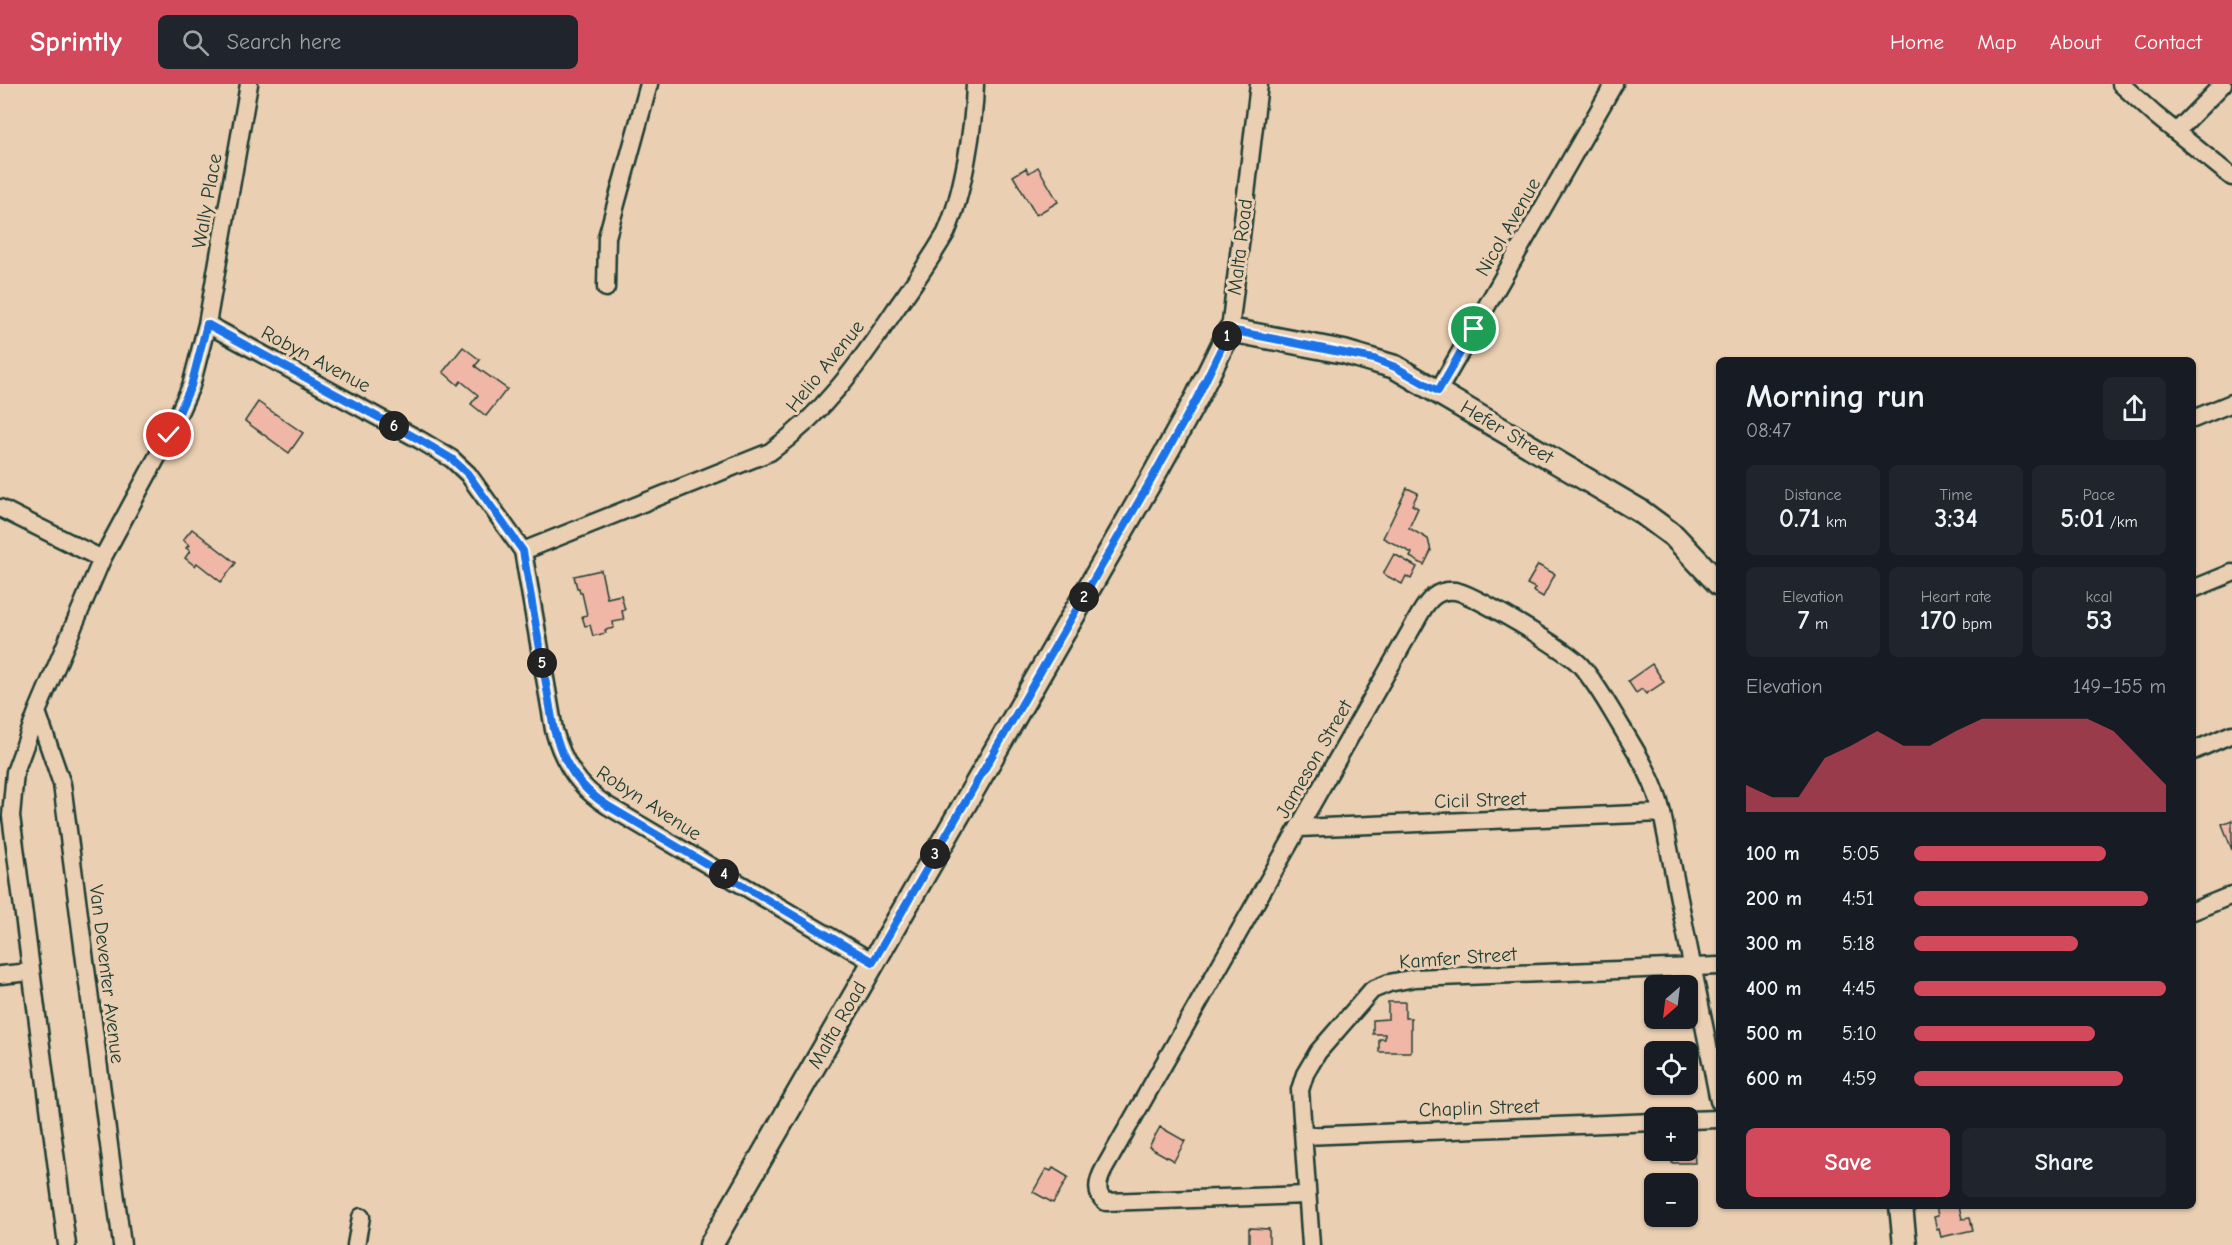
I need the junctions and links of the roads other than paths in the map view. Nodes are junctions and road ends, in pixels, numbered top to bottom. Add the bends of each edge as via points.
1 (249, 84) edge
2 (649, 84) edge
3 (975, 84) edge
4 (1259, 84) edge
5 (1614, 84) edge
6 (2121, 84) edge
7 (2223, 84) edge
8 (2176, 132) junction
9 (2232, 177) edge
10 (606, 288) dead end
11 (207, 324) junction
12 (1230, 330) junction
13 (1438, 391) junction
14 (2232, 403) edge
15 (2196, 418) edge
16 (0, 507) edge
17 (523, 551) junction
18 (102, 559) junction
19 (2232, 573) edge
20 (1716, 581) edge
21 (2196, 588) edge
22 (37, 712) junction
23 (2232, 734) edge
24 (2196, 750) edge
25 (1662, 813) junction
26 (1299, 828) junction
27 (2232, 895) edge
28 (2196, 910) edge
29 (873, 962) junction
30 (1716, 966) edge
31 (1693, 968) junction
32 (31, 972) junction
33 (0, 975) edge
34 (1716, 1086) edge
35 (1716, 1119) edge
36 (1698, 1120) edge
37 (1644, 1122) edge
38 (1304, 1136) junction
39 (1306, 1195) junction
40 (1901, 1209) edge
41 (361, 1217) dead end
42 (67, 1245) edge
43 (122, 1245) edge
44 (356, 1245) edge
45 (711, 1245) edge
46 (1311, 1245) edge
47 (1905, 1245) edge

1 - 11 street, Wally Place
2 - 10 street via 607,237
3 - 17 street, Helio Avenue via 960,194 946,233 877,337 822,408 770,452
4 - 12 street, Malta Road
5 - 13 street, Nicol Avenue
6 - 8 street
7 - 8 street
8 - 9 street
11 - 17 street, Robyn Avenue via 452,459 478,487
11 - 18 street via 191,386 179,413
12 - 13 street, Hefer Street via 1374,359
12 - 29 street, Malta Road via 1150,482
13 - 20 street, Hefer Street via 1640,511 1674,536
14 - 15 street
16 - 18 street
17 - 29 street, Robyn Avenue via 554,730 570,770 581,784 608,806
18 - 22 street
19 - 21 street
22 - 32 street via 15,772 11,816
22 - 43 street, Van Deventer Avenue via 62,784
23 - 24 street
25 - 26 street, Cicil Street
25 - 26 street, Jameson Street via 1651,778 1580,664 1480,601 1449,591 1428,601
25 - 31 street, Jameson Street
26 - 39 street, Jameson Street via 1104,1168 1098,1187 1106,1202
27 - 28 street
29 - 45 street, Malta Road
30 - 31 street, Kamfer Street
31 - 34 street
31 - 38 street, Kamfer Street via 1414,978 1379,986 1324,1045 1305,1074 1300,1090
32 - 33 street
32 - 42 street
35 - 36 street
37 - 38 street, Chaplin Street
38 - 39 street, Kamfer Street
39 - 46 street, Kamfer Street
40 - 47 street
41 - 44 street

